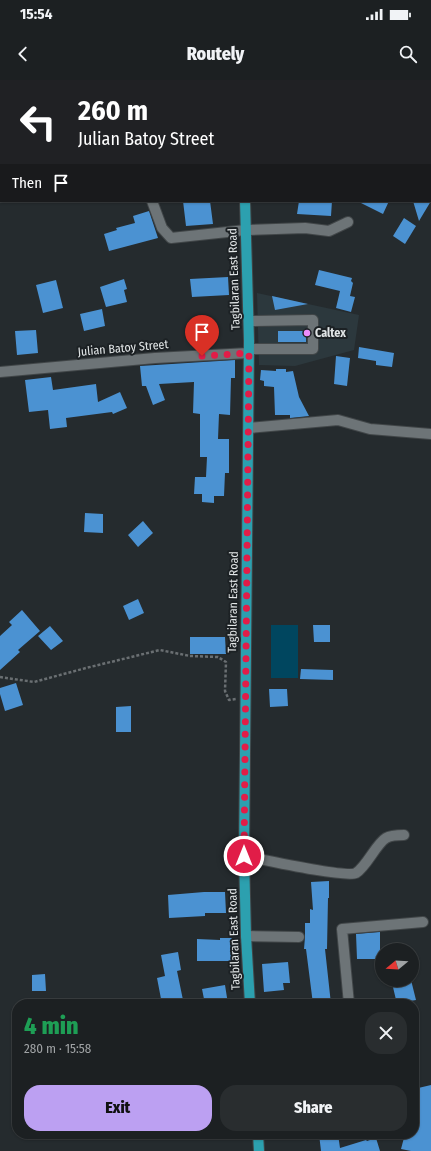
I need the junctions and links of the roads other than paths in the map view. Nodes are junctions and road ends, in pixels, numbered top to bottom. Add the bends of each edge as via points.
1 (152, 202) edge
2 (245, 202) edge
3 (348, 222) dead end
4 (246, 230) junction
5 (248, 321) junction
6 (249, 351) junction
7 (0, 372) edge
8 (249, 428) junction
9 (431, 434) edge
10 (404, 835) dead end
11 (244, 856) junction
12 (423, 922) dead end
13 (246, 936) junction
14 (299, 937) dead end
15 (250, 999) edge
16 (349, 999) edge
17 (258, 1139) edge
18 (259, 1151) edge

1 - 4 street via 162,228 171,238
2 - 4 main road, Tagbilaran East Road
3 - 4 street via 329,231 305,228
4 - 5 main road, Tagbilaran East Road
5 - 6 main road, Tagbilaran East Road
5 - 6 street, Julian Batoy Street via 313,320 314,349
6 - 7 street, Julian Batoy Street
6 - 8 main road, Tagbilaran East Road
8 - 9 street via 338,420 370,428
8 - 11 main road, Tagbilaran East Road
10 - 11 street via 386,838 355,873 320,870
11 - 13 main road, Tagbilaran East Road
12 - 16 street via 342,929
13 - 14 street
13 - 15 main road, Tagbilaran East Road
17 - 18 main road

